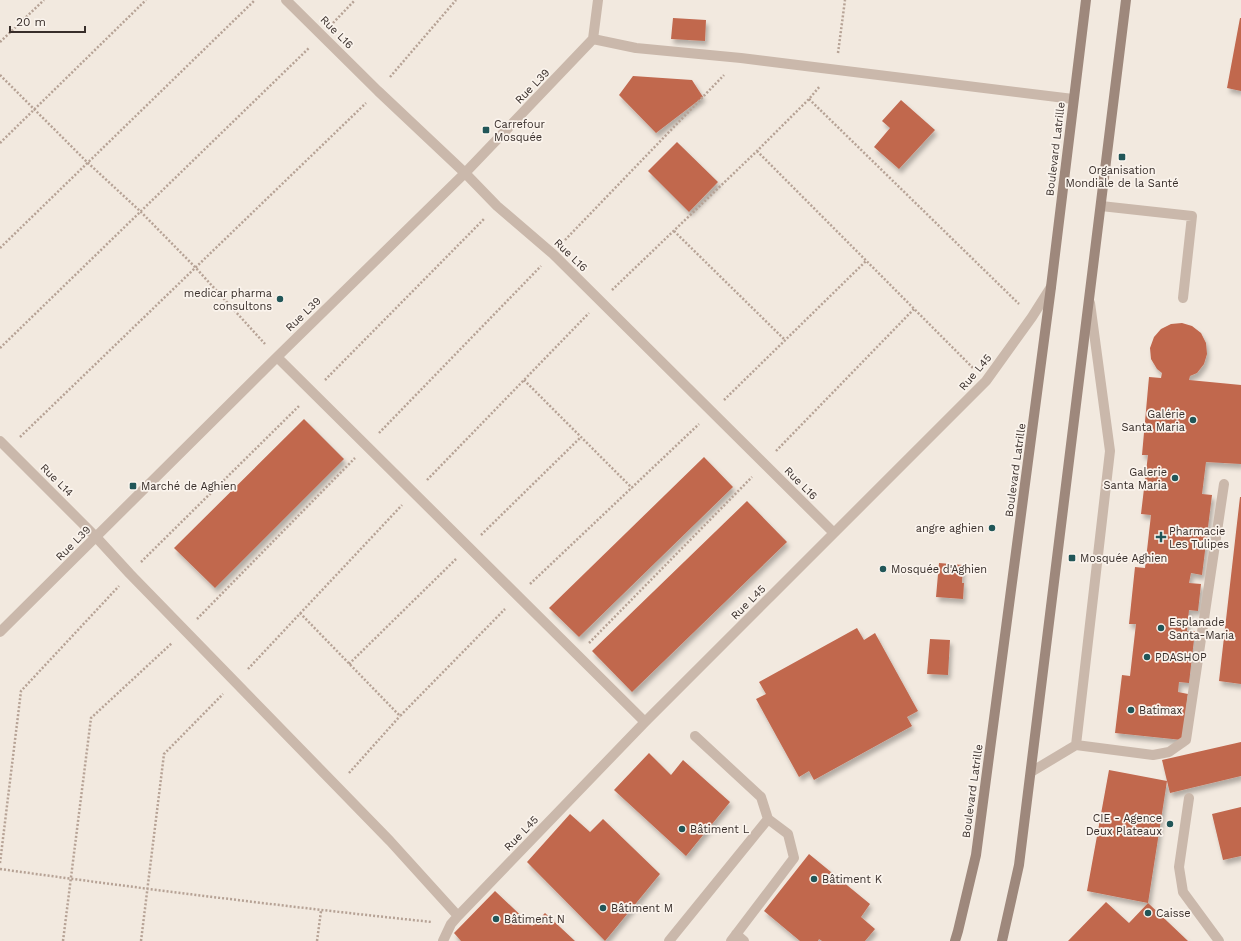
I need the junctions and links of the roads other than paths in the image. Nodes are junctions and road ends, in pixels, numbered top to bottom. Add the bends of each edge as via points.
1 (286, 0) edge
2 (598, 0) edge
3 (1086, 0) edge
4 (1126, 0) edge
5 (593, 39) junction
6 (1073, 99) junction
7 (465, 173) junction
8 (1101, 206) junction
9 (1051, 287) junction
10 (1089, 298) junction
11 (1183, 298) dead end
12 (277, 357) junction
13 (0, 441) edge
14 (1224, 484) dead end
15 (834, 533) junction
16 (96, 537) junction
17 (0, 632) edge
18 (645, 722) junction
19 (695, 736) dead end
20 (1076, 745) junction
21 (1031, 772) junction
22 (1189, 798) dead end
23 (768, 819) junction
24 (458, 916) junction
25 (737, 939) edge
26 (443, 941) edge
27 (669, 941) edge
28 (955, 941) edge
29 (1002, 941) edge
30 (1219, 941) edge

1 - 7 street, Rue L16
2 - 5 street
3 - 6 main road, Boulevard Latrille
4 - 8 main road
5 - 6 street via 636,48 741,58
5 - 7 street, Rue L39
6 - 9 main road, Boulevard Latrille
7 - 12 street, Rue L39
7 - 15 street, Rue L16 via 497,206 553,254
8 - 10 main road
8 - 11 street via 1192,216
9 - 15 street, Rue L45 via 986,381
9 - 28 main road, Boulevard Latrille via 976,855
10 - 20 street via 1110,451
10 - 21 main road
12 - 16 street, Rue L39
12 - 18 street
13 - 16 street, Rue L14
14 - 20 street via 1186,740 1169,752 1152,755
15 - 18 street, Rue L45
16 - 17 street, Rue L39
16 - 24 street, Rue L14 via 390,841
18 - 24 street, Rue L45
19 - 23 street via 761,797
20 - 21 street
21 - 29 main road via 1019,865
22 - 30 street via 1179,867 1184,892
23 - 25 street via 788,834 794,858
23 - 27 street
24 - 26 street, Rue L45

